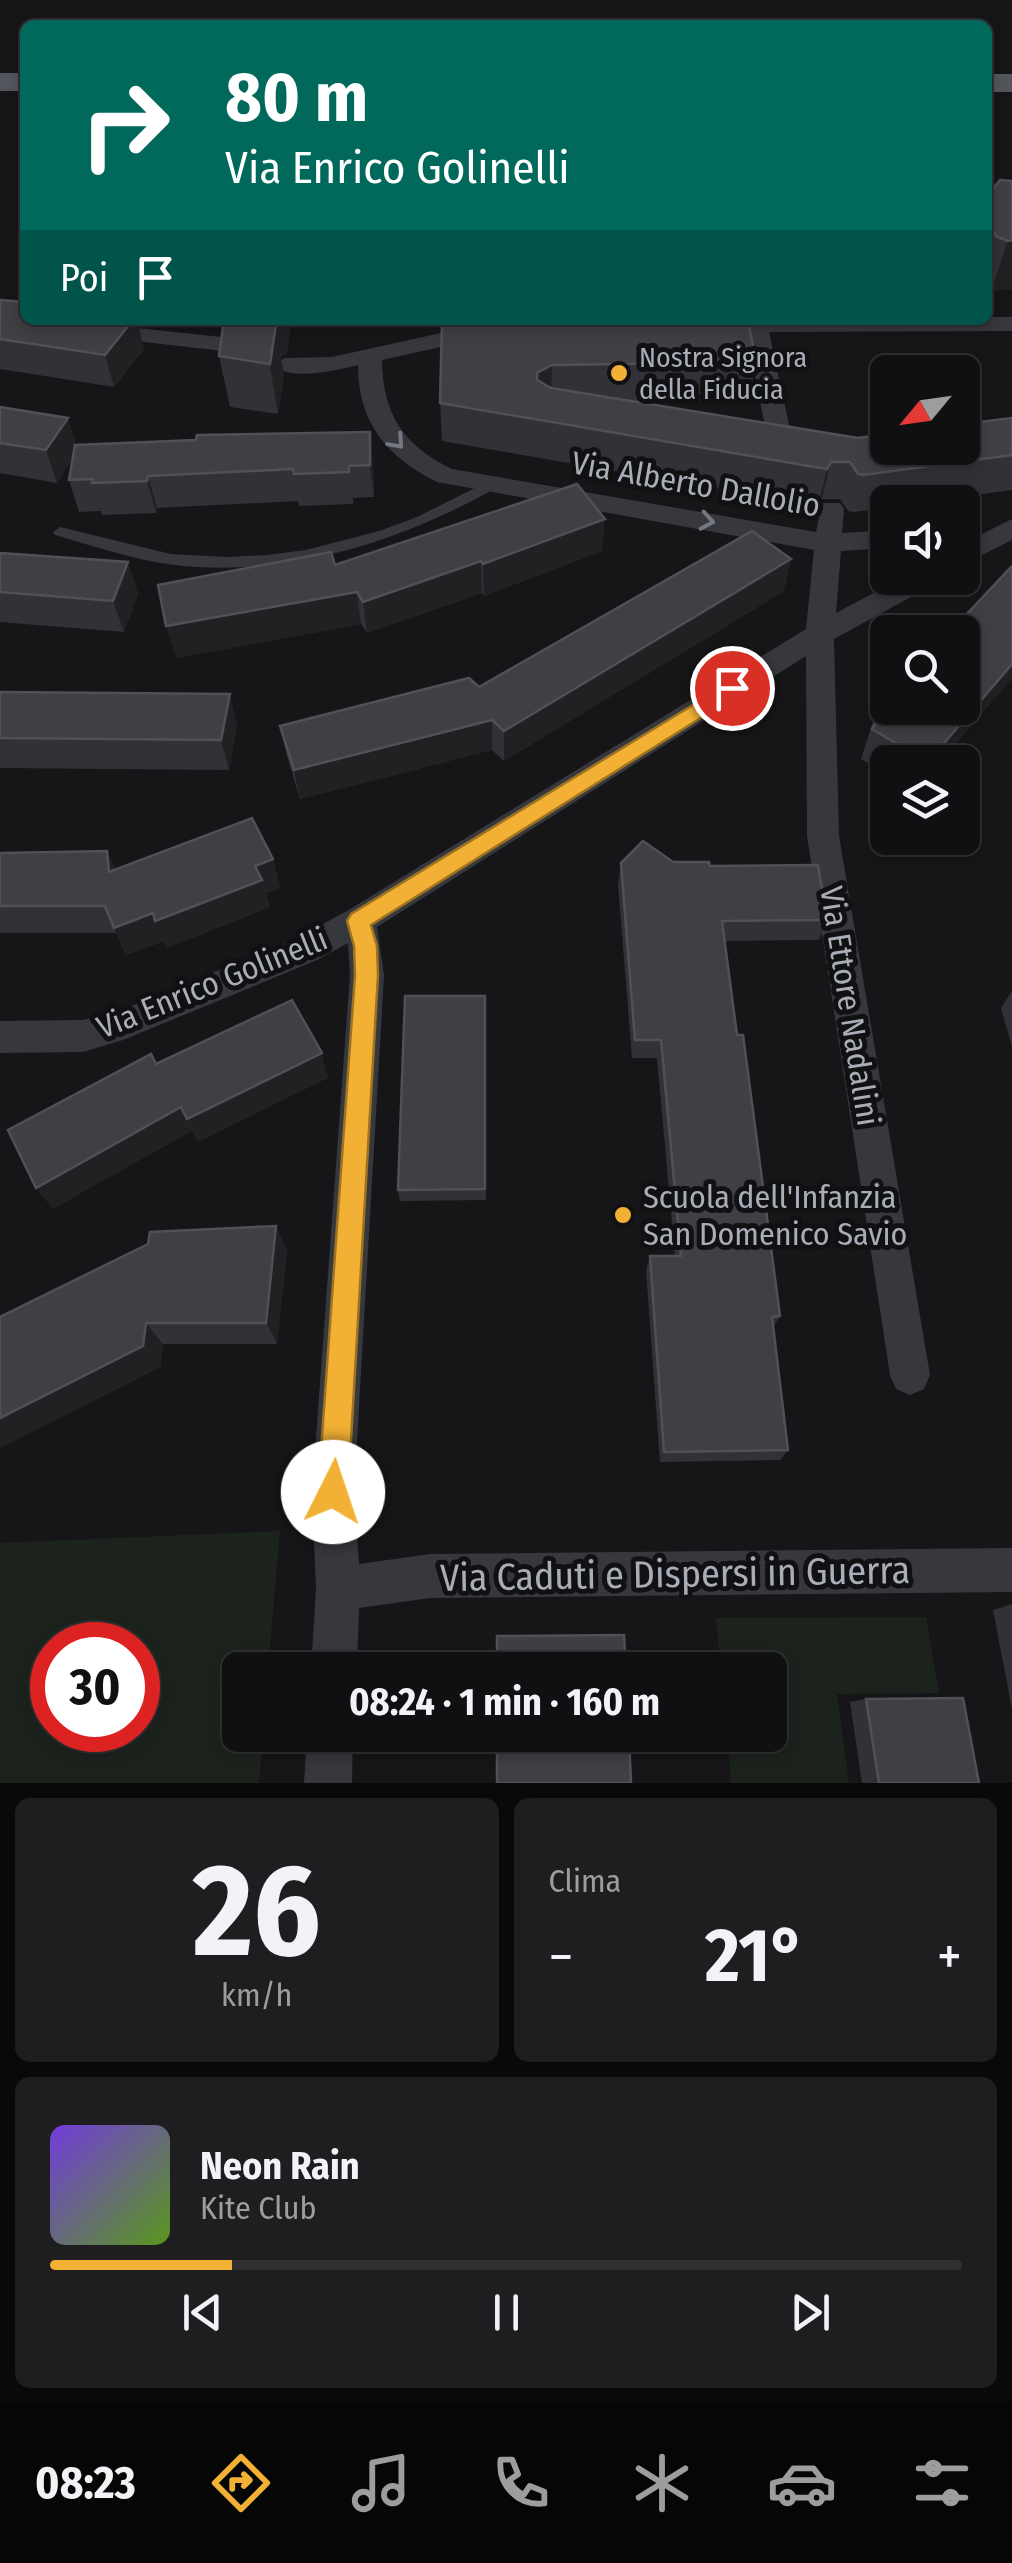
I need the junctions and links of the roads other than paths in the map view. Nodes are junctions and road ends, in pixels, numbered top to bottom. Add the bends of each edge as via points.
1 (756, 325) edge
2 (75, 328) edge
3 (498, 328) edge
4 (240, 353) edge
5 (370, 354) junction
6 (286, 359) dead end
7 (870, 446) edge
8 (759, 449) edge
9 (870, 456) edge
10 (493, 484) junction
11 (831, 508) dead end
12 (1012, 525) edge
13 (980, 528) edge
14 (60, 532) dead end
15 (870, 540) edge
16 (828, 542) junction
17 (980, 545) edge
18 (892, 595) edge
19 (820, 634) junction
20 (359, 921) junction
21 (0, 1038) edge
22 (910, 1376) dead end
23 (1012, 1570) edge
24 (338, 1589) junction
25 (335, 1652) edge
26 (329, 1752) edge
27 (328, 1783) edge

1 - 7 street via 780,441
2 - 4 street
3 - 5 street
5 - 6 street via 332,364
5 -> 10 street, Via Alberto Dallolio via 374,410 402,450 446,476
8 - 9 street via 834,468
10 - 14 lane via 377,538 283,558 186,561
10 -> 16 street, Via Alberto Dallolio
11 - 16 street
12 - 13 street
12 - 17 street
15 - 16 street, Via Alberto Dallolio
16 - 19 street
18 - 19 street, Via Enrico Golinelli
19 - 20 street, Via Enrico Golinelli
19 - 22 street, Via Ettore Nadalini via 823,836
20 - 21 street, Via Enrico Golinelli via 122,1025 83,1036
20 - 24 street via 366,975 333,1492
23 - 24 street, Via Caduti e Dispersi in Guerra via 430,1576
24 - 25 street
26 - 27 street

